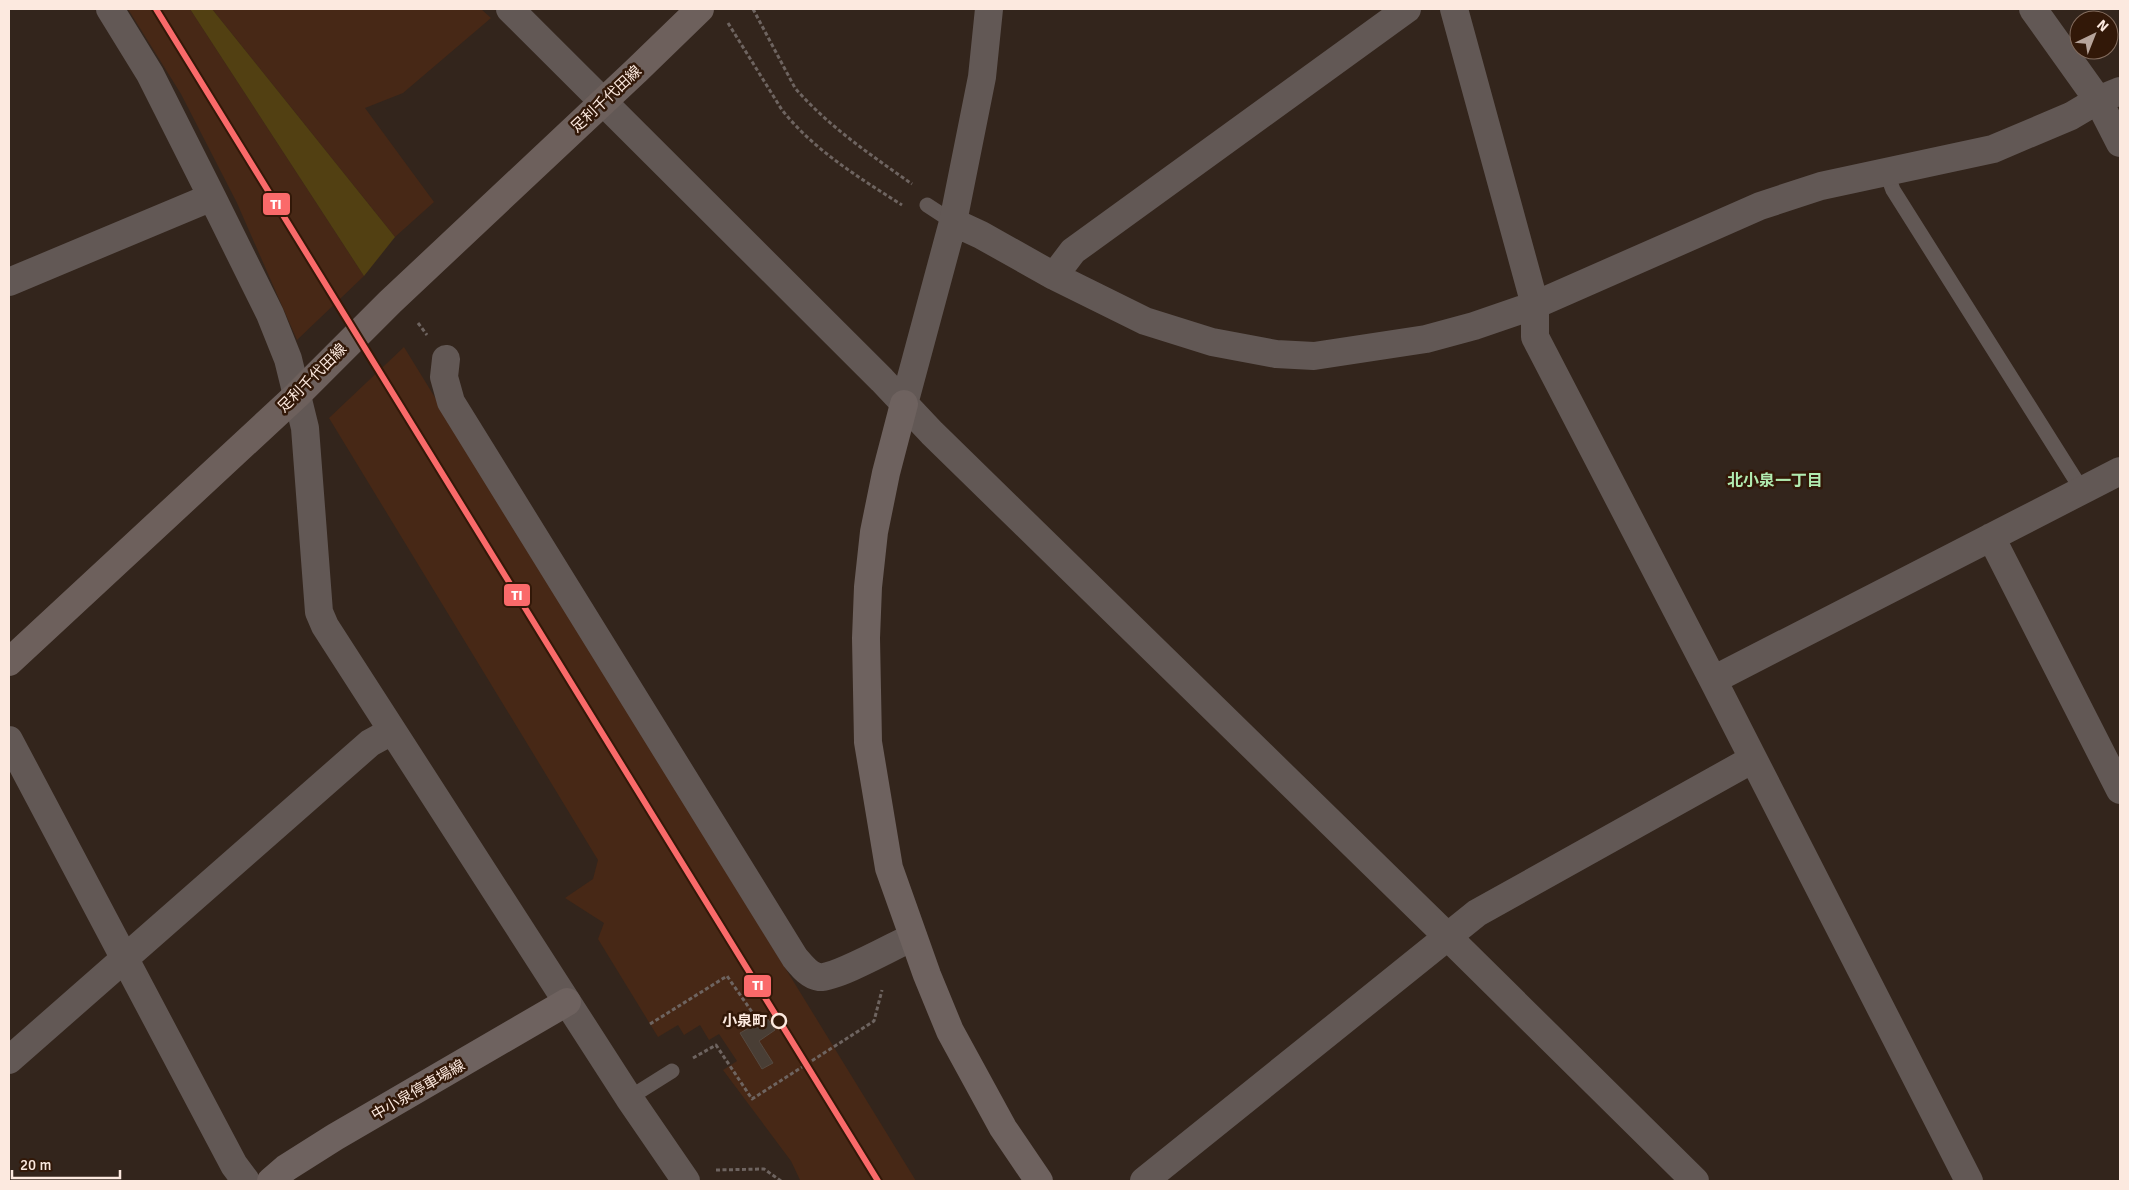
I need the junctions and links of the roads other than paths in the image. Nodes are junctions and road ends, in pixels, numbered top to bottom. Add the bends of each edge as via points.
1 (110, 9) edge
2 (510, 9) edge
3 (700, 9) edge
4 (990, 9) edge
5 (1407, 9) edge
6 (1454, 9) edge
7 (2033, 9) edge
8 (2109, 95) edge
9 (604, 101) junction
10 (2120, 143) edge
11 (1887, 174) junction
12 (212, 197) junction
13 (927, 205) road end
14 (952, 222) junction
15 (1054, 276) junction
16 (9, 282) edge
17 (1535, 305) junction
18 (446, 359) dead end
19 (297, 395) junction
20 (904, 404) junction
21 (2120, 470) edge
22 (2082, 490) junction
23 (1991, 537) junction
24 (9, 662) edge
25 (1713, 680) junction
26 (392, 731) junction
27 (9, 740) edge
28 (1752, 759) junction
29 (2120, 790) edge
30 (914, 937) junction
31 (1448, 937) junction
32 (125, 959) junction
33 (568, 1002) junction
34 (9, 1060) edge
35 (672, 1071) road end
36 (630, 1098) junction
37 (684, 1178) edge
38 (246, 1181) edge
39 (271, 1181) edge
40 (1040, 1181) edge
41 (1144, 1181) edge
42 (1695, 1181) edge
43 (1969, 1181) edge

1 - 12 street via 150,74
2 - 9 street
3 - 9 main road, 足利千代田線
4 - 14 street via 982,77
5 - 15 street via 1073,251
6 - 17 street
7 - 8 street
8 - 10 street
8 - 11 street via 2071,116 1993,149
9 - 19 main road, 足利千代田線 via 390,302
9 - 20 street
11 - 17 street via 1821,186 1760,206
11 - 22 lane via 1893,190
12 - 16 street
12 - 19 street via 270,314 288,359
13 - 14 lane
14 - 15 street
14 - 20 street
15 - 17 street via 1145,321 1212,342 1286,355 1314,356 1426,339
17 - 25 street via 1535,337
18 - 30 street via 444,377 451,402 795,958 811,974 820,977 838,973
19 - 24 main road, 足利千代田線
19 - 26 street via 305,428 320,612 325,626
20 - 30 street via 874,532 866,638 868,742 889,868
20 - 31 street
21 - 22 street
22 - 23 street
23 - 25 street
23 - 29 street
25 - 28 street
26 - 32 street via 370,743
26 - 33 street
27 - 32 street
28 - 31 street via 1477,913
28 - 43 street
30 - 40 street via 950,1031 972,1075 1003,1128
31 - 41 street
31 - 42 street
32 - 34 street
32 - 38 street via 234,1165
33 - 36 street
33 - 39 street, 中小泉停車場線 via 335,1137
35 - 36 lane
36 - 37 street

